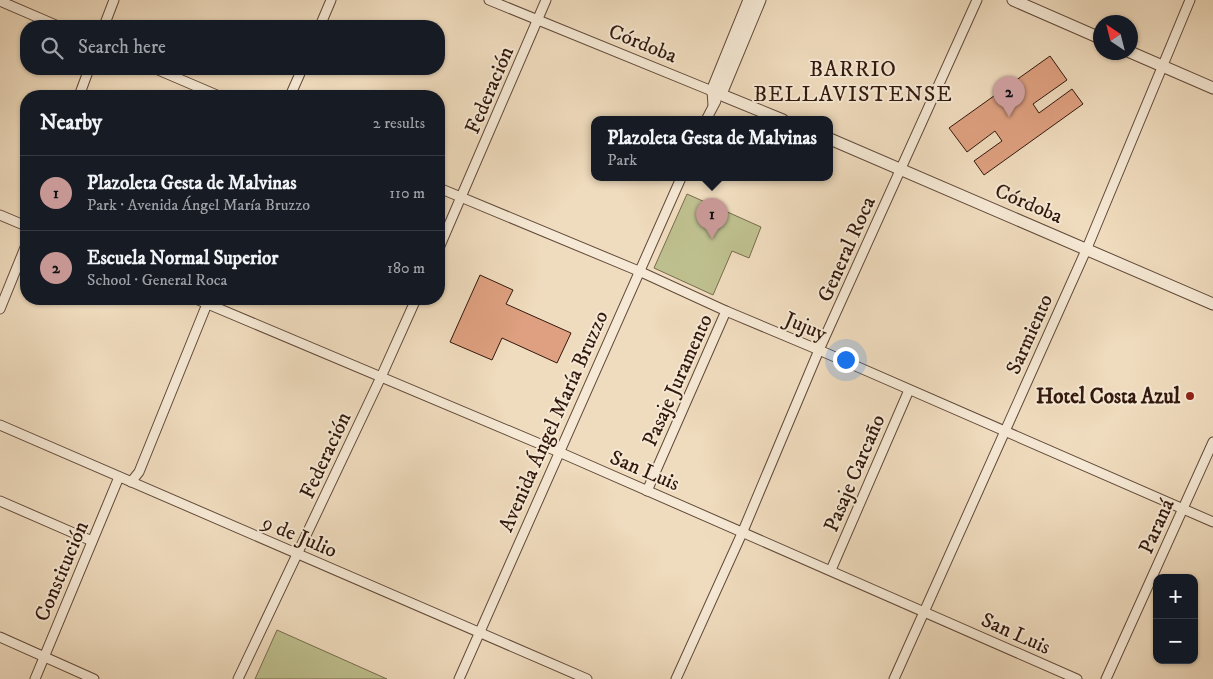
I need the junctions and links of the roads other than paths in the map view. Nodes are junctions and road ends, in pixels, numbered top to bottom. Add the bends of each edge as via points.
1 (114, 0) edge
2 (331, 0) edge
3 (489, 0) edge
4 (546, 0) edge
5 (749, 0) edge
6 (760, 0) edge
7 (977, 0) edge
8 (1013, 0) edge
9 (1190, 0) edge
10 (0, 1) edge
11 (44, 20) edge
12 (106, 20) edge
13 (323, 20) edge
14 (537, 21) junction
15 (1093, 35) edge
16 (1138, 56) edge
17 (1162, 66) junction
18 (86, 75) edge
19 (170, 75) edge
20 (299, 75) edge
21 (1213, 88) edge
22 (81, 90) edge
23 (205, 90) edge
24 (293, 90) edge
25 (716, 93) junction
26 (708, 116) edge
27 (774, 116) edge
28 (833, 140) edge
29 (902, 169) junction
30 (680, 181) edge
31 (445, 190) edge
32 (462, 197) junction
33 (0, 214) edge
34 (20, 223) edge
35 (445, 235) edge
36 (1087, 248) junction
37 (20, 260) edge
38 (641, 272) junction
39 (1213, 304) edge
40 (206, 305) edge
41 (217, 305) edge
42 (413, 305) edge
43 (0, 309) edge
44 (726, 311) junction
45 (819, 350) junction
46 (381, 377) junction
47 (909, 390) junction
48 (0, 425) edge
49 (1004, 431) junction
50 (1213, 442) edge
51 (559, 452) junction
52 (119, 477) junction
53 (131, 482) junction
54 (647, 490) junction
55 (0, 501) edge
56 (1183, 509) junction
57 (1213, 522) edge
58 (742, 531) junction
59 (92, 541) junction
60 (298, 554) junction
61 (831, 570) junction
62 (924, 611) junction
63 (480, 632) junction
64 (0, 637) edge
65 (44, 657) junction
66 (35, 679) edge
67 (94, 679) edge
68 (238, 679) edge
69 (459, 679) edge
70 (587, 679) edge
71 (676, 679) edge
72 (894, 679) edge
73 (1077, 679) edge
74 (1106, 679) edge

1 - 12 street
2 - 13 street
3 - 14 street, Córdoba
4 - 14 street, Federación
5 - 25 street
6 - 25 street
7 - 29 street, General Roca
8 - 15 street
9 - 17 street, Sarmiento
10 - 11 street
14 - 25 street, Córdoba
14 - 32 street, Federación
16 - 17 street
17 - 21 street
17 - 36 street, Sarmiento
18 - 22 street
19 - 23 street
20 - 24 street
25 - 26 street
25 - 27 street, Córdoba
28 - 29 street, Córdoba
29 - 36 street, Córdoba
29 - 45 street, General Roca
30 - 38 street, Avenida Ángel María Bruzzo
31 - 32 street, Jujuy
32 - 35 street, Federación
32 - 38 street, Jujuy
33 - 34 street
36 - 39 street, Córdoba
36 - 49 street, Sarmiento
37 - 43 street
38 - 44 street, Jujuy
38 - 51 street, Avenida Ángel María Bruzzo
40 - 53 street via 139,472
41 - 46 street, San Luis
42 - 46 street, Federación
44 - 45 street, Jujuy
44 - 54 street, Pasaje Juramento
45 - 47 street, Jujuy
45 - 58 street, General Roca
46 - 51 street, San Luis
46 - 60 street, Federación
47 - 49 street, Jujuy
47 - 61 street, Pasaje Carcaño
48 - 52 street, 9 de Julio
49 - 56 street, Jujuy
49 - 62 street, Sarmiento
50 - 56 street, Paraná
51 - 54 street, San Luis
51 - 63 street, Avenida Ángel María Bruzzo
52 - 53 street, 9 de Julio
52 - 59 street, Constitución
53 - 60 street, 9 de Julio
54 - 58 street, San Luis
55 - 59 street
56 - 57 street, Jujuy
56 - 74 street, Paraná
58 - 61 street, San Luis
58 - 71 street, General Roca
59 - 65 street, Constitución
60 - 63 street, 9 de Julio
60 - 68 street, Federación
61 - 62 street, San Luis
62 - 72 street, Sarmiento
62 - 73 street, San Luis
63 - 69 street, Avenida Ángel María Bruzzo
63 - 70 street, 9 de Julio
64 - 65 street
65 - 66 street, Constitución
65 - 67 street

